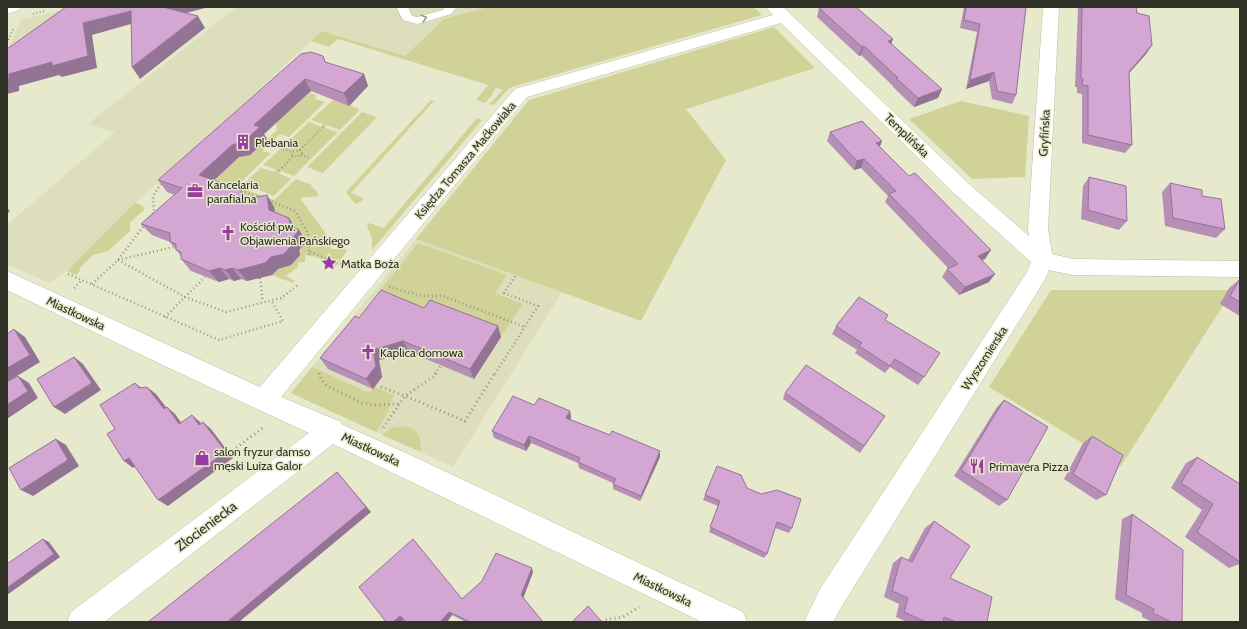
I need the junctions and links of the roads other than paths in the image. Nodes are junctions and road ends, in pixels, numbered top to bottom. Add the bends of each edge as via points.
1 (14, 7) edge
2 (402, 7) edge
3 (451, 7) edge
4 (1051, 7) edge
5 (7, 9) edge
6 (779, 12) edge
7 (1042, 260) junction
8 (1240, 269) edge
9 (7, 280) edge
10 (264, 400) junction
11 (332, 430) junction
12 (81, 622) edge
13 (732, 622) edge
14 (818, 622) edge

1 - 5 street
2 -> 3 lane via 408,18 417,21 447,12
4 - 7 street, Gryfińska via 1038,228
6 - 7 street, Templińska via 962,189
6 - 10 street, Księdza Tomasza Maćkowiaka via 521,94
7 - 8 street via 1073,267
7 - 14 street, Wyszomierska via 1037,274 830,599
9 - 10 street, Miastkowska
10 - 11 street, Miastkowska
11 - 12 street, Złocieniecka
11 - 13 street, Miastkowska

